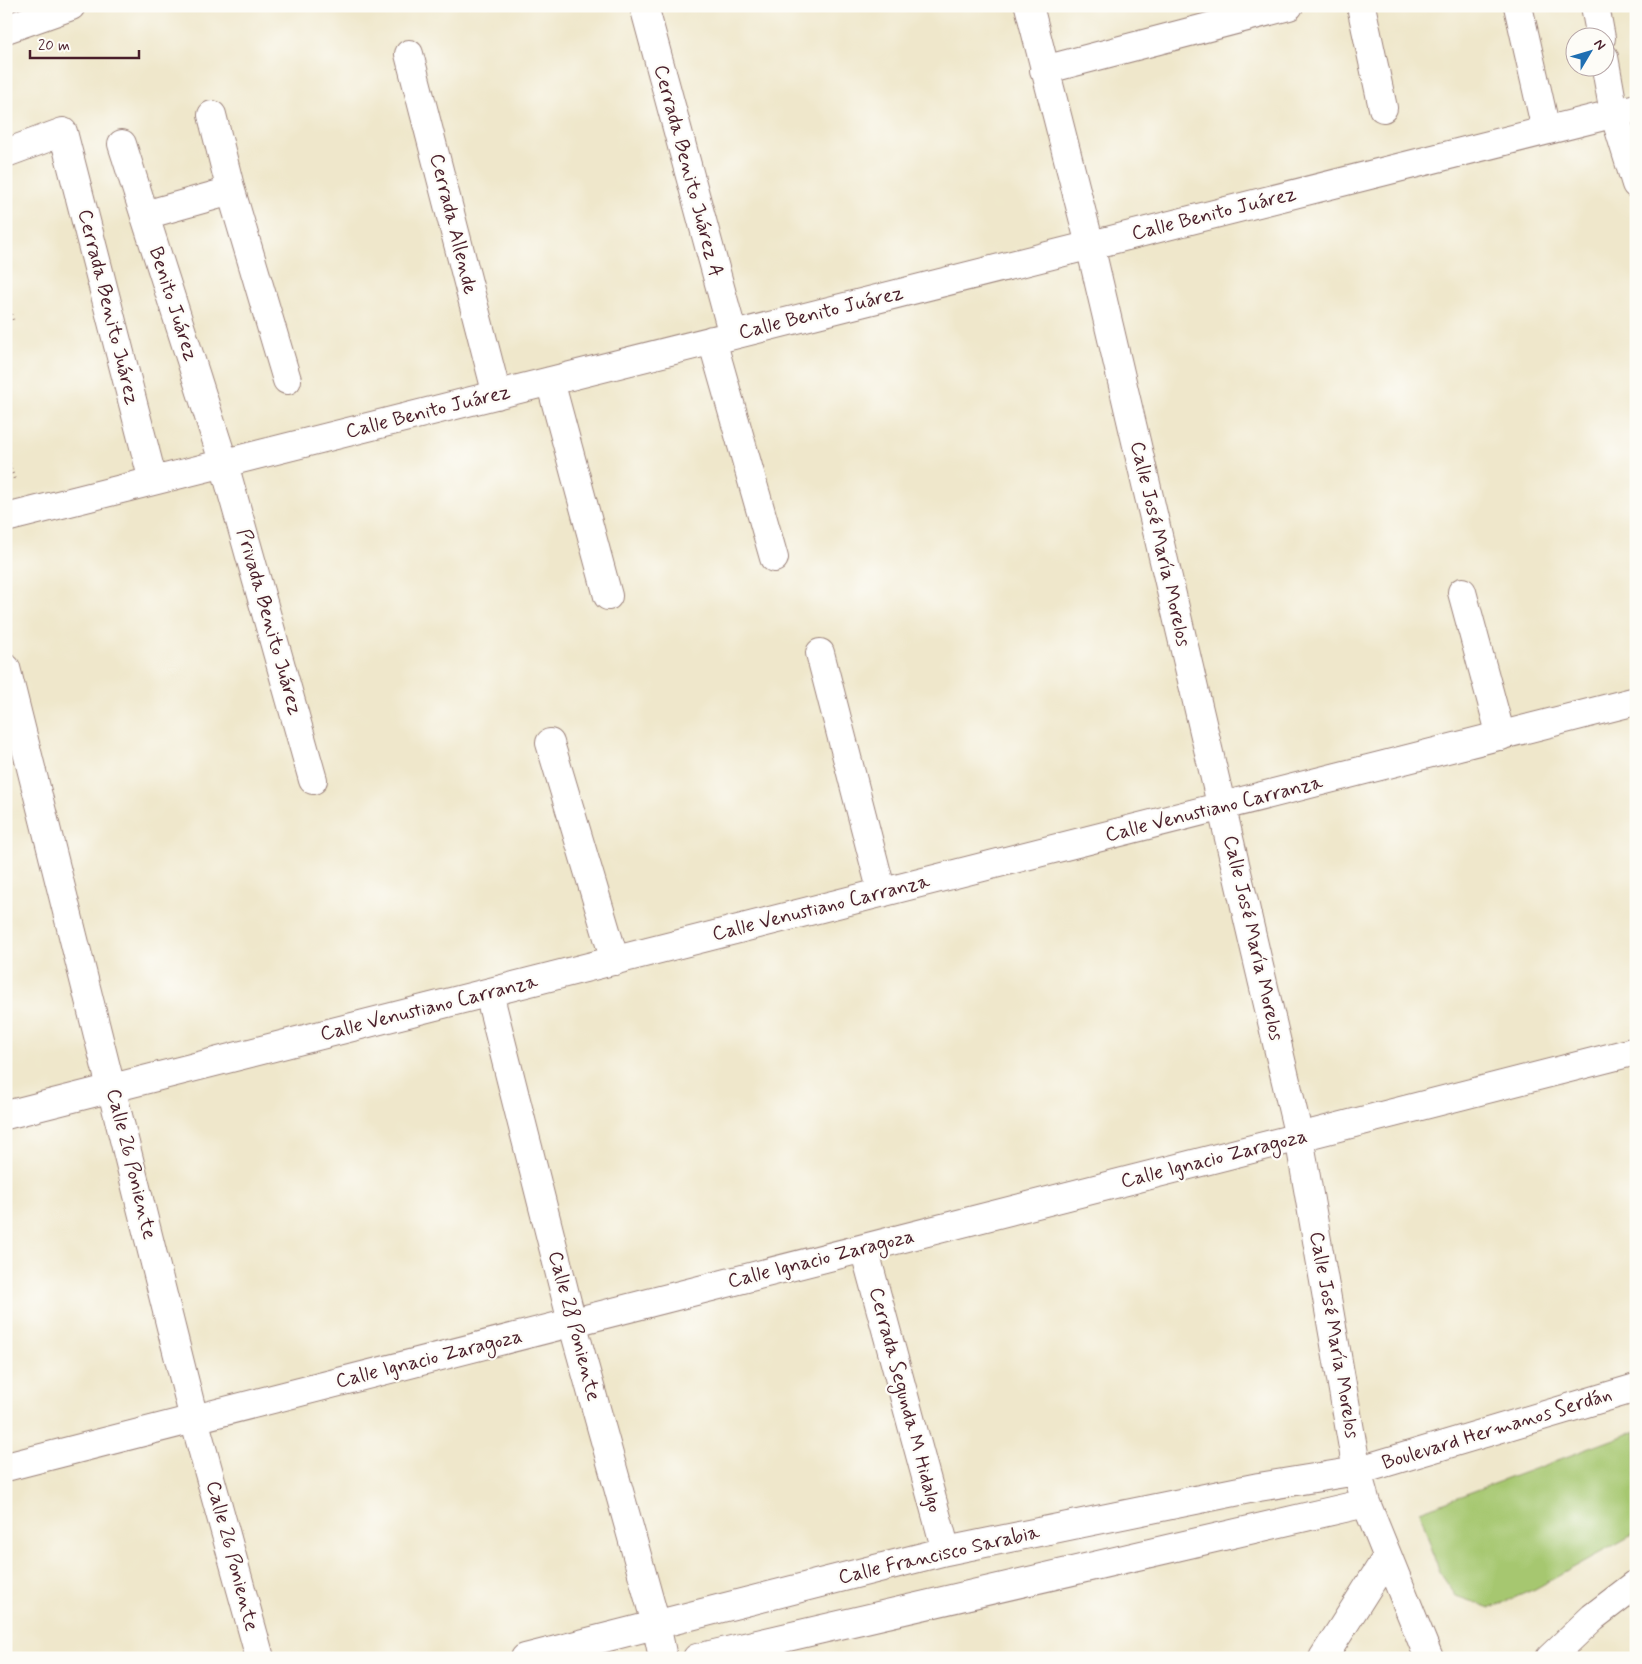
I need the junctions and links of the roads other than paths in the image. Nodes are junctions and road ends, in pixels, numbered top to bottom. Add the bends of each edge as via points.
1 (71, 6) edge
2 (644, 6) edge
3 (1029, 6) edge
4 (1290, 6) edge
5 (1361, 6) edge
6 (1518, 6) edge
7 (1595, 6) edge
8 (1599, 28) edge
9 (6, 29) edge
10 (409, 54) dead end
11 (1044, 70) junction
12 (1612, 78) edge
13 (1383, 108) dead end
14 (1625, 110) edge
15 (212, 115) dead end
16 (1546, 130) junction
17 (122, 144) dead end
18 (6, 153) edge
19 (1636, 184) edge
20 (231, 191) junction
21 (145, 214) junction
22 (1090, 245) junction
23 (722, 338) junction
24 (287, 380) dead end
25 (550, 381) junction
26 (497, 394) junction
27 (224, 464) junction
28 (153, 481) junction
29 (6, 518) edge
30 (774, 558) dead end
31 (1462, 592) dead end
32 (608, 596) dead end
33 (820, 653) dead end
34 (6, 668) edge
35 (1636, 701) edge
36 (1501, 736) junction
37 (550, 743) dead end
38 (314, 780) dead end
39 (1222, 806) junction
40 (882, 893) junction
41 (615, 961) junction
42 (489, 993) junction
43 (1636, 1051) edge
44 (112, 1088) junction
45 (6, 1115) edge
46 (1299, 1137) junction
47 (864, 1248) junction
48 (572, 1322) junction
49 (1636, 1388) edge
50 (194, 1419) junction
51 (6, 1467) edge
52 (1357, 1471) junction
53 (1366, 1503) junction
54 (946, 1551) junction
55 (1387, 1557) junction
56 (1636, 1584) edge
57 (656, 1624) junction
58 (260, 1658) edge
59 (525, 1658) edge
60 (663, 1658) edge
61 (697, 1658) edge
62 (1323, 1658) edge
63 (1429, 1658) edge
64 (1550, 1658) edge

1 - 9 street
2 - 23 street, Cerrada Benito Juárez A
3 - 11 street, Calle José María Morelos
4 - 11 street
5 - 13 street
6 - 16 street
7 - 8 street
10 - 26 street, Cerrada Allende
11 - 22 street, Calle José María Morelos
12 - 14 street
14 - 16 street, Calle Benito Juárez
14 - 19 street
15 - 20 street
16 - 22 street, Calle Benito Juárez
17 - 21 street, Benito Juárez
18 - 28 street, Cerrada Benito Juárez via 63,132
20 - 21 street
20 - 24 street
21 - 27 street, Benito Juárez
22 - 23 street, Calle Benito Juárez
22 - 39 street, Calle José María Morelos
23 - 25 street, Calle Benito Juárez
23 - 30 street, Cerrada Benito Juárez A
25 - 26 street, Calle Benito Juárez
25 - 32 street
26 - 27 street, Calle Benito Juárez
27 - 28 street, Calle Benito Juárez
27 - 38 street, Privada Benito Juárez
28 - 29 street, Calle Benito Juárez
31 - 36 street
33 - 40 street
34 - 44 street, Calle 26 Poniente
35 - 36 street, Calle Venustiano Carranza
36 - 39 street, Calle Venustiano Carranza
37 - 41 street
39 - 40 street, Calle Venustiano Carranza
39 - 46 street, Calle José María Morelos
40 - 41 street, Calle Venustiano Carranza
41 - 42 street, Calle Venustiano Carranza
42 - 44 street, Calle Venustiano Carranza
42 - 48 street, Calle 28 Poniente
43 - 46 street, Calle Ignacio Zaragoza
44 - 45 street, Calle Venustiano Carranza
44 - 50 street, Calle 26 Poniente
46 - 47 street, Calle Ignacio Zaragoza
46 - 52 street, Calle José María Morelos
47 - 48 street, Calle Ignacio Zaragoza
47 - 54 street, Cerrada Segunda M Hidalgo
48 - 50 street, Calle Ignacio Zaragoza
48 - 57 street, Calle 28 Poniente
49 - 52 street, Boulevard Hermanos Serdán
50 - 51 street, Calle Ignacio Zaragoza
50 - 58 street, Calle 26 Poniente
52 - 53 street, Calle José María Morelos
52 - 54 street, Calle Francisco Sarabia
53 - 55 street, Calle José María Morelos
53 - 61 street
54 - 57 street, Calle Francisco Sarabia
55 - 62 street
55 - 63 street, Calle José María Morelos
56 - 64 street via 1593,1617
57 - 59 street, Calle Francisco Sarabia
57 - 60 street, Calle 28 Poniente

